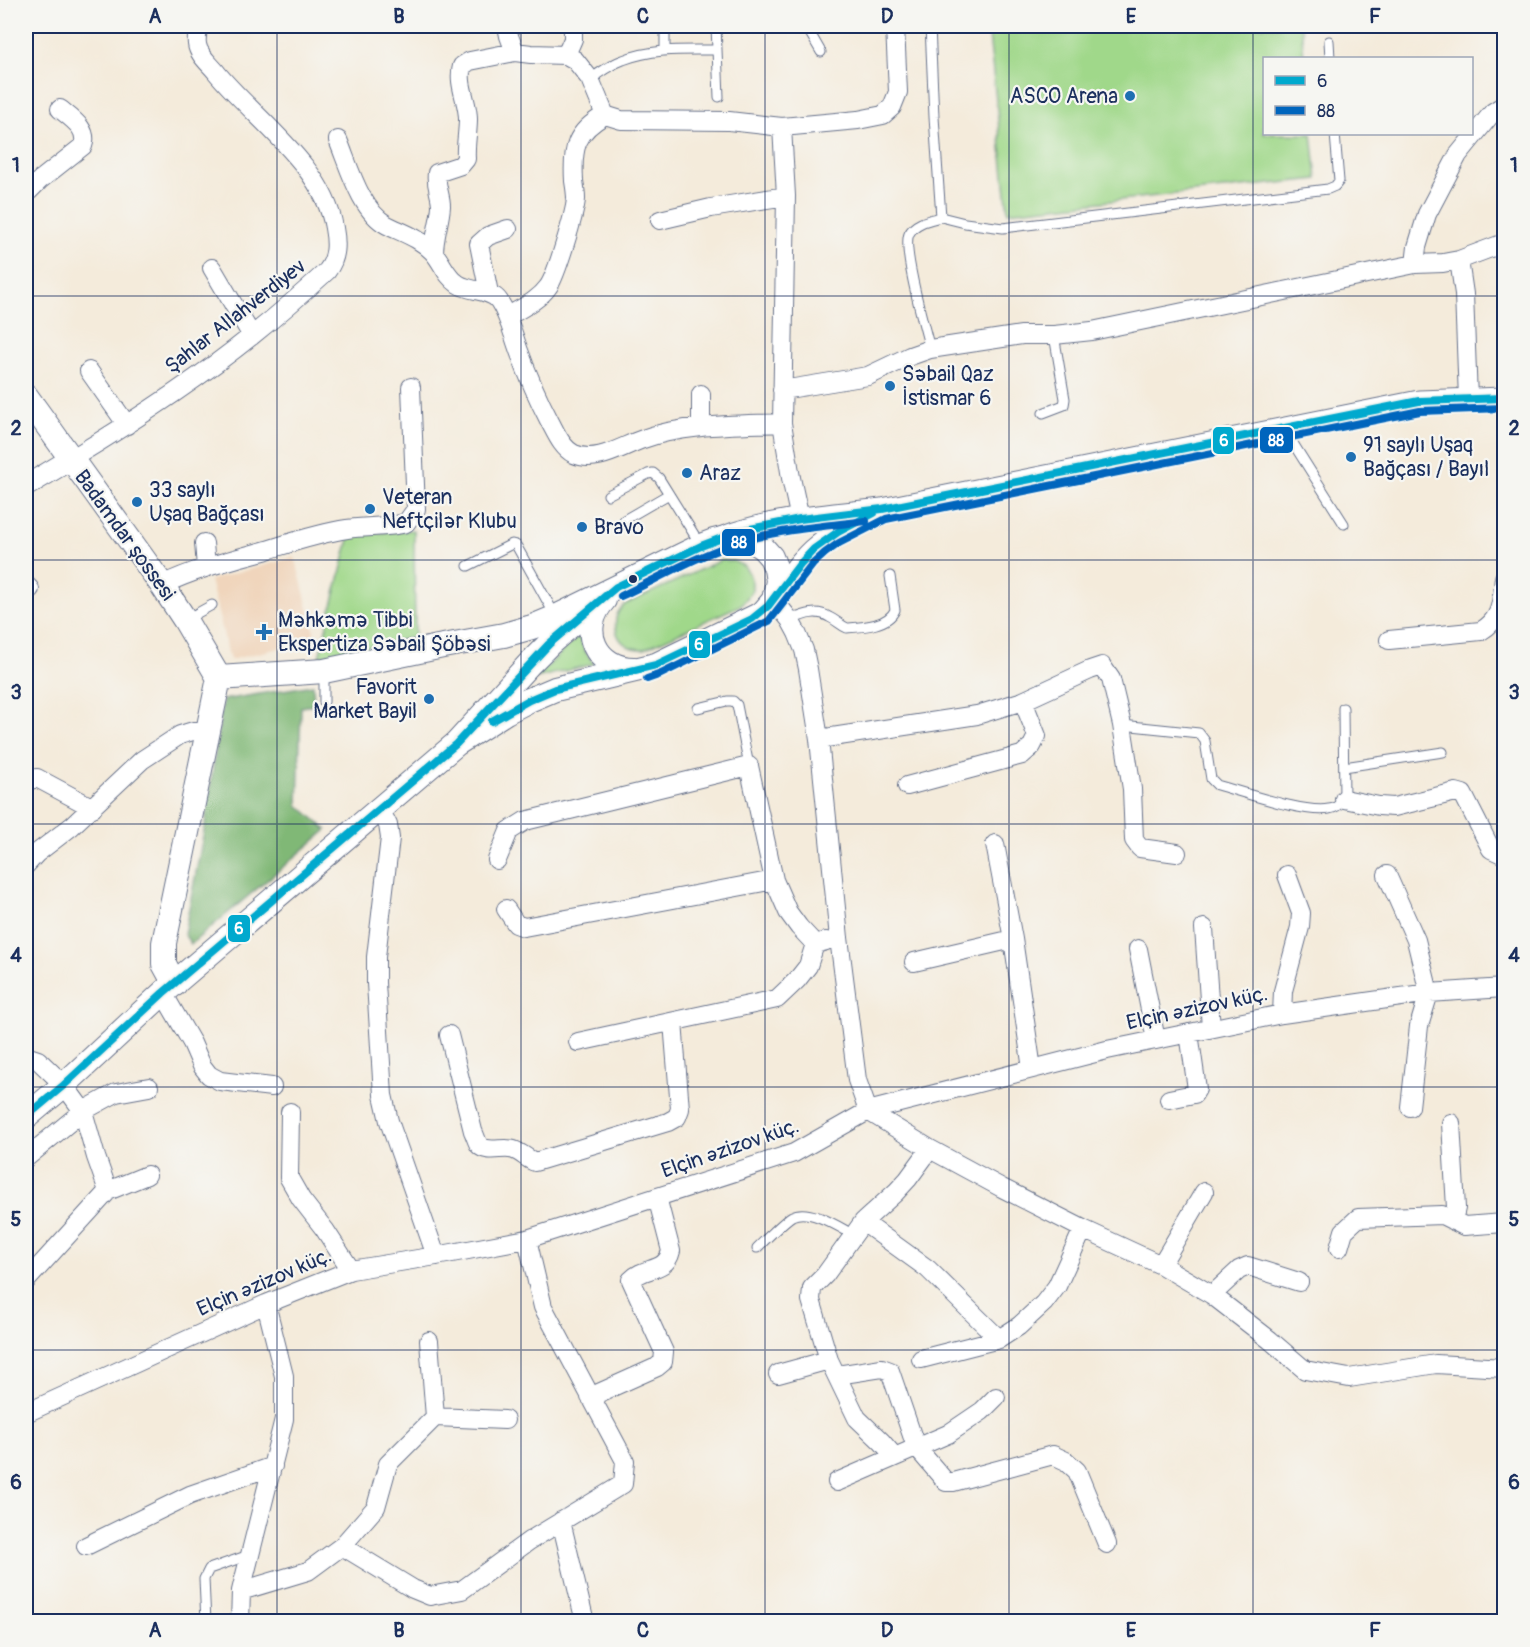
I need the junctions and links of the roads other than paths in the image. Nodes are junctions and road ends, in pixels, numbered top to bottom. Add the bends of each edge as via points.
1 (198, 26) edge
2 (507, 26) edge
3 (573, 26) edge
4 (665, 26) edge
5 (716, 26) edge
6 (806, 26) edge
7 (895, 26) edge
8 (930, 26) edge
9 (1329, 42) dead end
10 (716, 50) junction
11 (665, 51) junction
12 (515, 52) junction
13 (821, 52) dead end
14 (566, 55) junction
15 (1330, 57) edge
16 (590, 79) junction
17 (719, 97) dead end
18 (1504, 105) edge
19 (60, 109) dead end
20 (604, 115) junction
21 (782, 127) junction
22 (1335, 135) edge
23 (339, 140) dead end
24 (26, 194) edge
25 (786, 196) junction
26 (941, 218) junction
27 (660, 220) dead end
28 (508, 229) dead end
29 (1504, 243) edge
30 (434, 253) junction
31 (1459, 260) junction
32 (1415, 264) junction
33 (212, 268) dead end
34 (489, 293) junction
35 (507, 317) junction
36 (1054, 335) junction
37 (252, 336) junction
38 (930, 349) junction
39 (89, 372) dead end
40 (411, 387) dead end
41 (782, 390) junction
42 (701, 394) dead end
43 (26, 396) edge
44 (1504, 398) edge
45 (1468, 399) junction
46 (1043, 413) dead end
47 (782, 423) junction
48 (127, 425) junction
49 (701, 427) junction
50 (1284, 429) junction
51 (71, 459) junction
52 (26, 486) edge
53 (669, 494) junction
54 (608, 495) dead end
55 (882, 509) junction
56 (800, 519) junction
57 (624, 520) dead end
58 (1344, 524) dead end
59 (204, 543) dead end
60 (708, 543) junction
61 (468, 566) dead end
62 (206, 567) junction
63 (890, 576) dead end
64 (1504, 578) edge
65 (162, 585) junction
66 (616, 587) junction
67 (774, 600) junction
68 (212, 605) dead end
69 (556, 617) junction
70 (185, 620) junction
71 (790, 620) junction
72 (1389, 640) dead end
73 (644, 669) junction
74 (324, 671) junction
75 (219, 678) junction
76 (1023, 701) junction
77 (324, 702) dead end
78 (698, 708) dead end
79 (1343, 708) dead end
80 (1122, 725) junction
81 (208, 731) junction
82 (819, 739) junction
83 (456, 744) junction
84 (1443, 752) dead end
85 (749, 766) junction
86 (1344, 767) junction
87 (26, 781) edge
88 (907, 786) dead end
89 (1344, 799) junction
90 (93, 807) junction
91 (380, 809) junction
92 (995, 844) dead end
93 (1177, 853) dead end
94 (1504, 855) edge
95 (497, 860) dead end
96 (26, 865) edge
97 (1287, 875) dead end
98 (1387, 875) dead end
99 (774, 880) junction
100 (506, 909) dead end
101 (1204, 928) dead end
102 (840, 938) junction
103 (1012, 939) junction
104 (815, 944) junction
105 (1138, 949) dead end
106 (914, 962) dead end
107 (1504, 988) edge
108 (169, 989) junction
109 (1429, 993) junction
110 (1282, 1014) junction
111 (673, 1022) junction
112 (1211, 1028) junction
113 (1189, 1033) junction
114 (449, 1035) dead end
115 (1156, 1040) junction
116 (578, 1042) dead end
117 (26, 1056) edge
118 (1032, 1069) junction
119 (64, 1085) junction
120 (150, 1087) dead end
121 (272, 1087) dead end
122 (1169, 1099) dead end
123 (1410, 1107) dead end
124 (868, 1111) junction
125 (83, 1112) junction
126 (290, 1112) dead end
127 (26, 1117) edge
128 (1451, 1124) dead end
129 (930, 1149) junction
130 (26, 1158) edge
131 (147, 1175) dead end
132 (108, 1191) junction
133 (1204, 1192) dead end
134 (657, 1197) junction
135 (1453, 1221) junction
136 (1504, 1223) edge
137 (859, 1228) junction
138 (1083, 1229) junction
139 (527, 1239) junction
140 (757, 1248) dead end
141 (1339, 1248) dead end
142 (436, 1256) junction
143 (1161, 1265) junction
144 (351, 1270) junction
145 (26, 1281) edge
146 (1299, 1282) dead end
147 (1212, 1295) junction
148 (266, 1304) junction
149 (999, 1339) junction
150 (429, 1341) dead end
151 (921, 1359) dead end
152 (833, 1368) junction
153 (1504, 1368) edge
154 (778, 1374) dead end
155 (590, 1396) junction
156 (996, 1397) dead end
157 (26, 1413) edge
158 (435, 1417) junction
159 (505, 1420) dead end
160 (916, 1447) junction
161 (894, 1456) junction
162 (273, 1466) junction
163 (837, 1482) dead end
164 (561, 1521) junction
165 (1107, 1544) dead end
166 (86, 1546) dead end
167 (342, 1546) junction
168 (250, 1555) junction
169 (241, 1591) junction
170 (206, 1622) edge
171 (240, 1622) edge
172 (585, 1622) edge

1 - 37 street, Şahlar Allahverdiyev via 196,44 201,53 228,87 279,136 315,181 334,226 334,262
2 - 12 street
3 - 14 street via 573,39
4 - 11 lane
5 - 10 lane
6 - 13 lane
7 - 21 street via 898,92 892,107 883,115
8 - 26 lane
9 - 15 lane
10 - 11 lane
10 - 17 lane
11 - 16 lane via 621,60
12 - 14 street
12 - 30 street via 462,66 459,75 468,117 466,159 461,165 437,173 441,202
14 - 16 street
16 - 20 street
18 - 32 street via 1493,112 1458,155 1427,214
19 - 24 street via 83,129 86,139 83,146
20 - 21 street via 621,120 729,121
20 - 35 street via 591,123 576,143 576,200 556,272 539,298
21 - 25 street
22 - 26 lane via 1339,181 1328,189 1003,228
23 - 30 street via 361,194 378,218
25 - 27 street
25 - 41 street
26 - 38 lane via 914,228 907,246
28 - 34 street via 478,244
29 - 31 street
30 - 34 street via 446,274 458,284
31 - 32 street
31 - 45 street
32 - 36 street via 1092,331
33 - 37 street
34 - 35 street via 498,299
35 - 49 street via 539,402 555,433 573,453 598,456 664,433
36 - 38 street
36 - 46 lane via 1065,399 1064,405
37 - 48 street, Şahlar Allahverdiyev
38 - 41 street via 868,376
39 - 48 street
40 - 62 street via 416,509 406,523 323,534
41 - 47 street
42 - 49 street
43 - 51 main road, Badamdar şossesi
44 - 45 street
45 - 50 street via 1419,401
47 - 49 street
47 - 56 street
48 - 51 street, Şahlar Allahverdiyev
50 - 55 street
50 - 58 lane
51 - 52 street
51 - 65 main road, Badamdar şossesi
53 - 54 lane via 653,473
53 - 57 lane
53 - 60 lane
55 - 56 street
55 - 67 street via 818,544
56 - 60 street via 760,526
59 - 62 street
60 - 66 main road
60 - 67 main road via 740,537 763,548 776,569
61 - 69 lane via 516,545
62 - 65 street
63 - 71 lane via 894,610 886,620 847,628 819,613
64 - 72 street via 1500,611 1492,625 1481,631
65 - 70 main road, Badamdar şossesi
66 - 69 main road
66 - 73 main road via 594,614 591,635 595,647 614,665
66 - 83 main road via 549,644
67 - 71 street
67 - 73 main road via 752,619
68 - 70 lane
69 - 74 main road via 504,635
70 - 75 main road, Badamdar şossesi
71 - 82 street via 804,650
73 - 83 main road via 555,689 506,711
74 - 75 main road
74 - 77 lane
75 - 81 main road
76 - 80 street via 1102,666 1111,679
76 - 82 street via 977,715
76 - 88 street via 1037,736 1022,755
78 - 85 lane via 727,701 737,705
79 - 86 lane
80 - 89 lane via 1199,734 1205,741 1210,779 1217,785 1305,809 1327,810
80 - 93 street via 1132,789 1134,840 1140,848
81 - 90 street via 180,735 142,760
81 - 108 main road via 164,943
82 - 102 street
83 - 91 main road
84 - 86 lane
85 - 95 street via 525,821 509,831
85 - 99 street
86 - 89 lane
87 - 90 street via 37,778
89 - 94 street via 1394,807 1456,792 1463,794 1491,849
90 - 96 street
91 - 108 main road
91 - 142 street via 390,838 376,957 383,1095
92 - 103 street
97 - 110 street via 1301,914 1283,991
98 - 109 street via 1416,940
99 - 100 street via 524,927 516,924
99 - 104 street via 788,912
101 - 112 street
102 - 104 street
102 - 124 street via 857,1080
103 - 106 street
103 - 118 street
104 - 111 street via 808,966 777,999
105 - 115 street
107 - 109 street, Elçin Əzizov küç.
108 - 119 main road
108 - 121 street via 209,1075 220,1081
109 - 110 street, Elçin Əzizov küç.
109 - 123 street via 1419,1026
110 - 112 street, Elçin Əzizov küç.
111 - 114 street via 680,1108 677,1117 536,1162 514,1150 479,1145
111 - 116 street
112 - 113 street, Elçin Əzizov küç.
113 - 115 street, Elçin Əzizov küç.
113 - 122 street via 1197,1089 1194,1094
115 - 118 street, Elçin Əzizov küç.
117 - 119 street via 38,1060
118 - 124 street, Elçin Əzizov küç.
119 - 125 street
119 - 127 main road
120 - 125 street via 116,1093
124 - 129 street
124 - 134 street, Elçin Əzizov küç. via 794,1153
125 - 130 street
125 - 132 street
126 - 144 street via 289,1178
128 - 135 street via 1456,1208
129 - 137 street via 896,1192
129 - 138 street
131 - 132 street
132 - 145 street
133 - 143 street
134 - 139 street, Elçin Əzizov küç.
134 - 155 street via 671,1251 669,1259 631,1280 664,1352 663,1362
135 - 136 street via 1464,1226
135 - 141 street via 1442,1215 1358,1218 1344,1231
137 - 140 lane via 816,1216 793,1216
137 - 149 street via 928,1269
137 - 152 street via 812,1288 811,1300
138 - 143 street
138 - 149 street via 1057,1286 1027,1319
139 - 142 street, Elçin Əzizov küç.
139 - 155 street via 543,1307
142 - 144 street, Elçin Əzizov küç.
143 - 147 street
144 - 148 street, Elçin Əzizov küç.
146 - 147 street via 1248,1266
147 - 153 street via 1305,1370 1349,1378 1437,1364
148 - 157 street, Elçin Əzizov küç.
148 - 162 street via 284,1376 284,1419
149 - 151 street
150 - 158 street
152 - 154 street
152 - 160 street via 890,1371
152 - 161 street via 857,1418
155 - 164 street via 625,1461 623,1484
156 - 160 street via 948,1434
158 - 159 street
158 - 167 street via 388,1464 376,1507
160 - 161 street
160 - 165 street via 946,1482 1053,1455 1066,1461 1077,1471
161 - 163 street
162 - 166 street via 190,1495
162 - 168 street
164 - 167 street via 462,1590 430,1596
164 - 172 street
167 - 169 street via 308,1571
168 - 169 street
168 - 170 lane via 209,1569 204,1579
169 - 171 street

